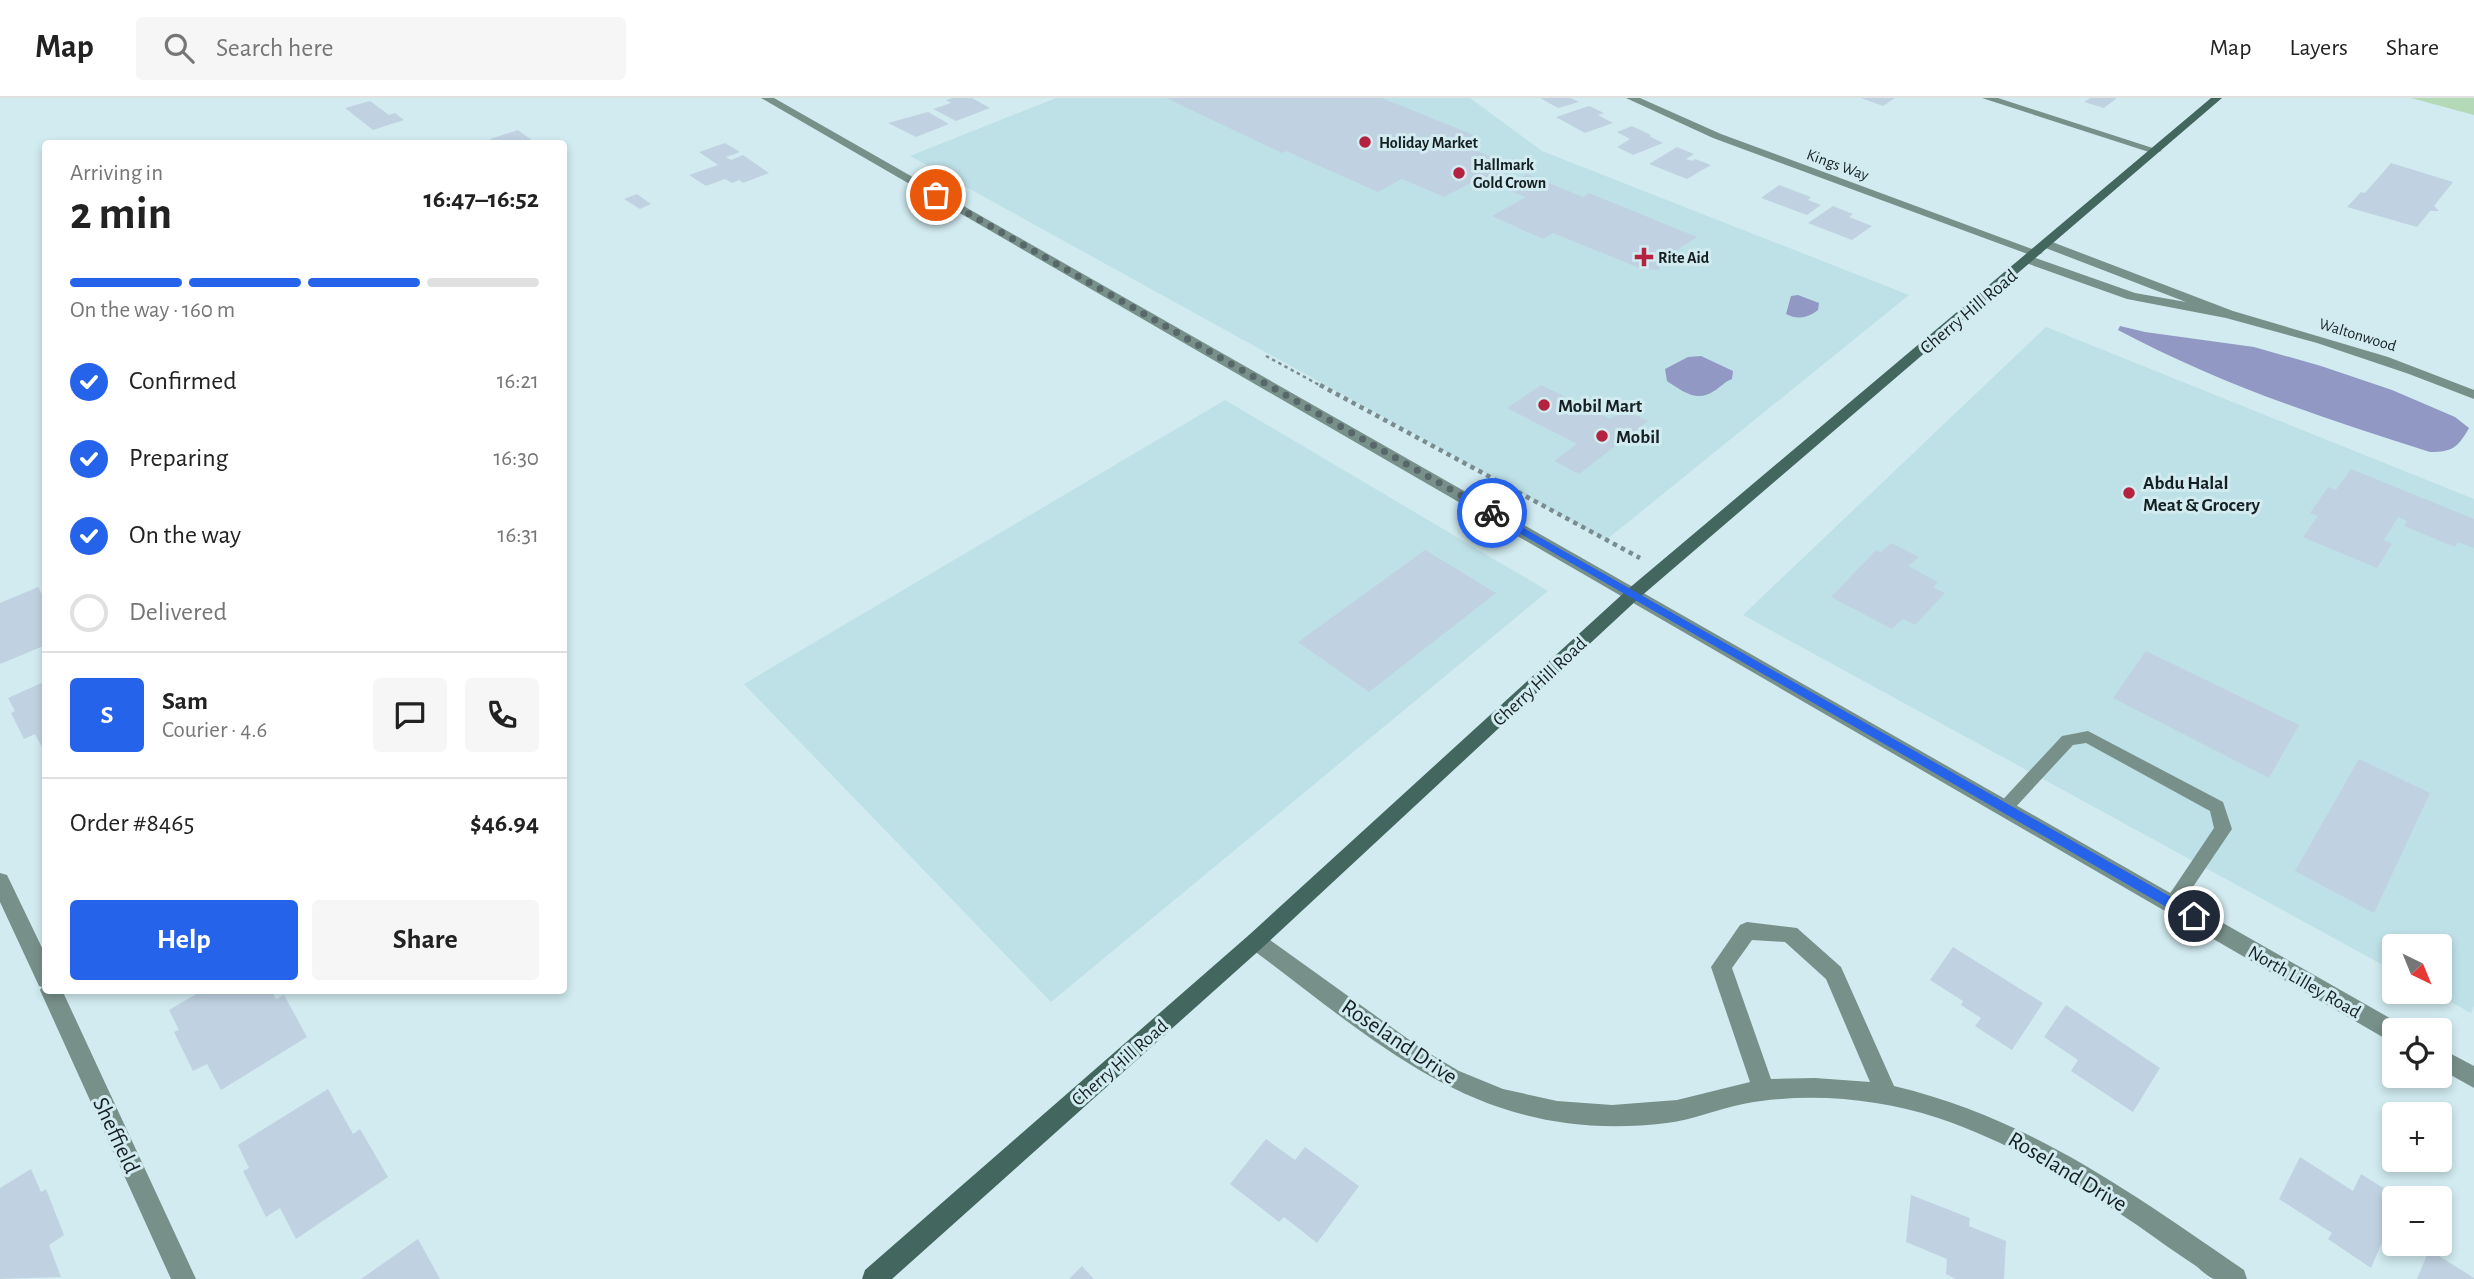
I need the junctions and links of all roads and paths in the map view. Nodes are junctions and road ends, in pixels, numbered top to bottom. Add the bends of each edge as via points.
1 (766, 98) edge
2 (1631, 98) edge
3 (1987, 98) edge
4 (2217, 98) edge
5 (2156, 151) junction
6 (2038, 252) junction
7 (2228, 314) junction
8 (1262, 354) dead end
9 (2474, 395) edge
10 (1662, 570) junction
11 (1633, 594) junction
12 (2006, 807) junction
13 (0, 881) edge
14 (2172, 904) junction
15 (1256, 941) junction
16 (42, 970) edge
17 (53, 994) edge
18 (2382, 1025) edge
19 (2452, 1065) edge
20 (2474, 1078) edge
21 (1765, 1092) junction
22 (1886, 1094) junction
23 (184, 1279) edge
24 (874, 1279) edge
25 (2235, 1279) edge

1 - 11 street, North Lilley Road
2 - 6 street, Kings Way via 1730,141
3 - 5 street
4 - 5 main road, Cherry Hill Road
5 - 6 main road, Cherry Hill Road
6 - 7 street, Waltonwood
6 - 7 street, Waltonwood via 2133,296
6 - 10 main road, Cherry Hill Road
7 - 9 street, Waltonwood via 2341,346
8 - 10 path
10 - 11 main road, Cherry Hill Road
11 - 12 street, North Lilley Road
11 - 15 main road, Cherry Hill Road
12 - 14 street, North Lilley Road
12 - 14 lane via 2068,740 2088,737 2217,807 2223,829
13 - 16 street
14 - 18 street, North Lilley Road
15 - 21 street, Roseland Drive via 1409,1053 1451,1079 1498,1098 1561,1113 1624,1117 1673,1112
15 - 24 main road, Cherry Hill Road
17 - 23 street, Sheffield
19 - 20 street
21 - 22 street, Roseland Drive via 1811,1088
21 - 22 street via 1721,967 1747,931 1790,934 1834,973
22 - 25 street, Roseland Drive via 1978,1121 2035,1147 2078,1171

